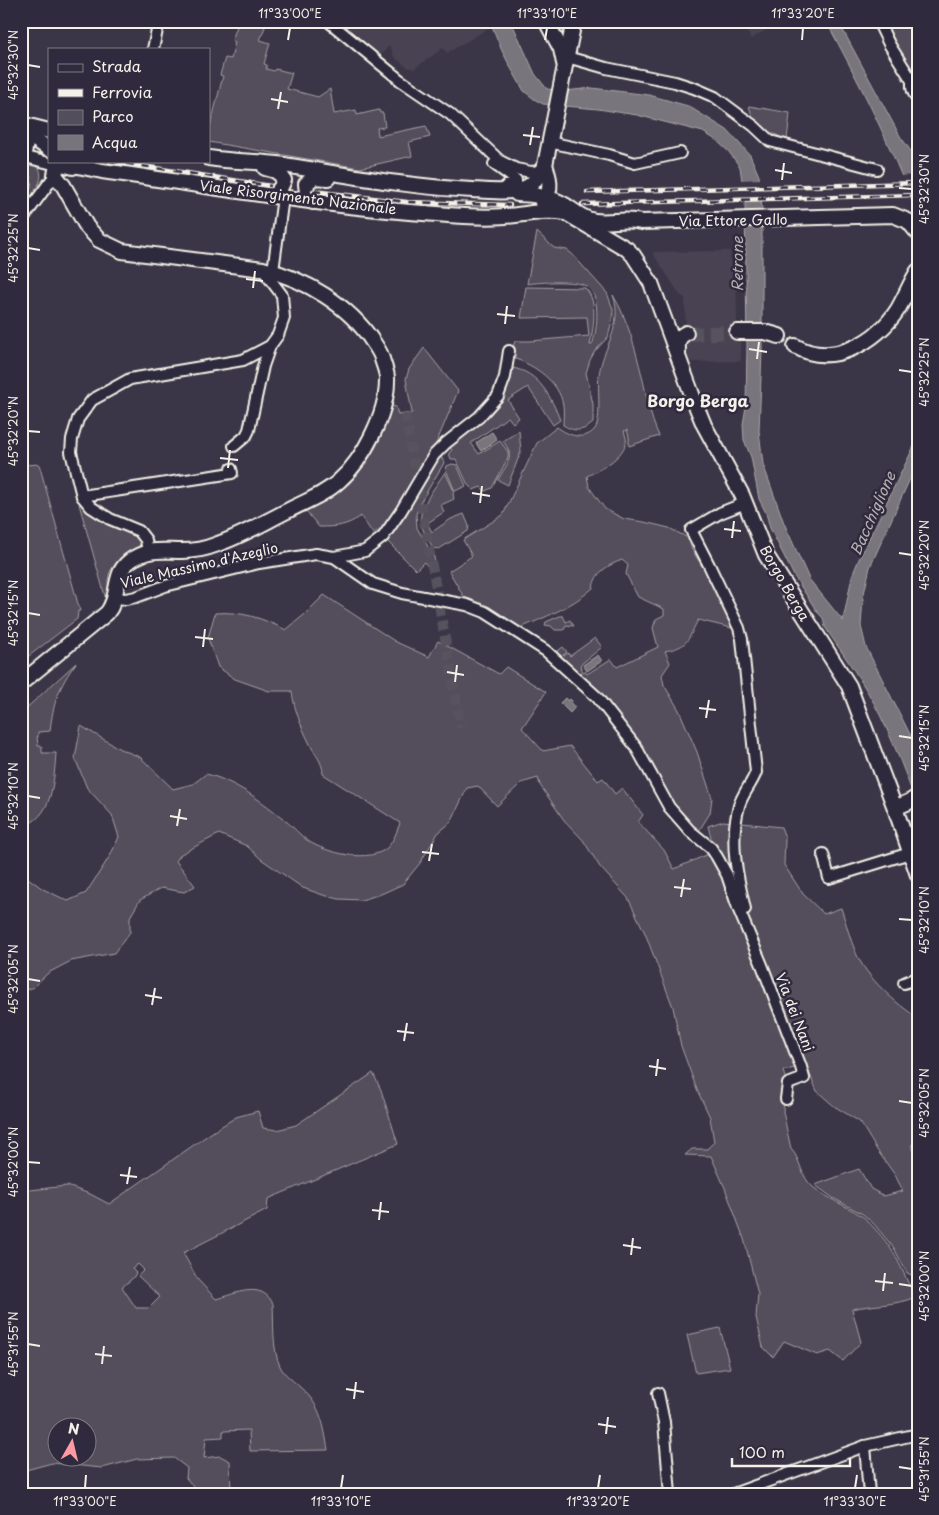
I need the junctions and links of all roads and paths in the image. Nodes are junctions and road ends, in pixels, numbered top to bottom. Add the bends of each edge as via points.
1 (159, 21) edge
2 (328, 21) edge
3 (546, 21) edge
4 (574, 21) edge
5 (878, 21) edge
6 (153, 48) edge
7 (565, 66) junction
8 (916, 85) edge
9 (21, 124) edge
10 (21, 130) edge
11 (48, 130) edge
12 (549, 142) junction
13 (48, 147) edge
14 (485, 148) junction
15 (680, 153) dead end
16 (23, 154) edge
17 (210, 158) edge
18 (225, 160) junction
19 (543, 168) junction
20 (62, 169) edge
21 (877, 169) dead end
22 (384, 182) junction
23 (481, 190) junction
24 (548, 191) junction
25 (277, 196) junction
26 (313, 202) junction
27 (530, 212) junction
28 (552, 212) joint
29 (21, 220) edge
30 (641, 222) junction
31 (918, 233) edge
32 (623, 246) junction
33 (268, 270) junction
34 (917, 274) edge
35 (667, 324) junction
36 (740, 332) tunnel mouth
37 (779, 336) dead end
38 (270, 346) junction
39 (795, 346) dead end
40 (510, 351) dead end
41 (678, 356) junction
42 (234, 446) dead end
43 (231, 468) dead end
44 (82, 496) junction
45 (745, 503) junction
46 (148, 551) junction
47 (334, 557) junction
48 (115, 598) junction
49 (21, 683) edge
50 (914, 799) edge
51 (895, 808) junction
52 (910, 853) junction
53 (823, 854) dead end
54 (918, 875) edge
55 (746, 927) junction
56 (918, 977) edge
57 (904, 983) dead end
58 (786, 1099) dead end
59 (658, 1393) dead end
60 (918, 1434) edge
61 (865, 1446) junction
62 (670, 1494) edge
63 (733, 1494) edge
64 (869, 1494) edge

1 - 6 street
2 - 14 street via 400,80 450,114
3 - 7 main road via 561,49
4 - 7 main road
5 - 8 street
7 - 12 main road
7 - 21 street via 606,68 694,88 715,97 770,141
9 - 11 main road
10 - 13 main road
10 - 16 street via 28,144
12 - 15 street via 635,163
12 - 19 main road
13 - 16 street
14 - 19 street via 511,167 531,172
14 - 23 street via 492,162 516,182 514,186
16 - 20 street
17 - 18 main road, Viale Risorgimento Nazionale
18 - 22 main road, Viale Risorgimento Nazionale via 255,161
18 - 25 main road via 281,174 283,184
19 - 23 main road via 535,182 523,189
19 - 24 main road
20 - 25 main road, Viale Risorgimento Nazionale via 78,166
20 - 29 street
20 - 33 main road via 87,227 99,240 122,251
22 - 23 main road, Viale Risorgimento Nazionale
22 - 26 main road via 314,177 305,188
23 - 24 main road via 495,194
24 - 27 main road via 540,205
24 - 30 main road, Via Ettore Gallo via 587,219
25 - 26 main road, Viale Risorgimento Nazionale
25 - 33 street
26 - 27 main road, Viale Risorgimento Nazionale via 438,214 505,216
27 - 28 main road, Viale Risorgimento Nazionale
28 - 32 main road, Borgo Berga via 566,214
30 - 31 main road, Via Ettore Gallo via 894,215 908,221
30 - 32 main road via 609,227 607,232
32 - 35 main road, Borgo Berga via 633,255 651,284
33 - 38 street via 282,295 284,318
33 - 46 main road via 298,281 335,303 365,329 381,354 388,380 383,409 353,466 325,492 215,545 199,550
34 - 39 main road via 890,320 865,342 839,353 806,352
35 - 41 main road, Borgo Berga
35 - 41 main road via 672,330 687,334 678,341
36 - 37 main road via 765,332
38 - 42 street via 249,430
38 - 44 street via 243,360 130,379 92,400 78,419 72,439 71,452
40 - 47 street, Viale Massimo d'Azeglio via 498,396 479,417 434,455 383,538 365,551
41 - 45 main road, Borgo Berga via 704,426
43 - 44 street via 232,473
44 - 46 street via 91,507 110,519 139,531 146,540
45 - 51 main road, Borgo Berga via 766,555 849,686
45 - 55 street via 691,530 739,628 744,651 756,772 739,804 733,849
46 - 48 main road via 122,568 116,582
47 - 48 street, Viale Massimo d'Azeglio via 316,554 259,563 165,586 136,597
47 - 55 street via 373,584 476,608 560,663 597,697 636,747 669,807 690,831 711,848 727,875
48 - 49 main road via 107,613
50 - 51 main road
51 - 52 main road, Borgo Berga
52 - 53 street via 830,878
52 - 54 main road, Borgo Berga
55 - 58 street, Via dei Nani via 804,1078 788,1084
56 - 57 street
59 - 62 street via 664,1422
60 - 61 street
61 - 63 street via 849,1449
61 - 64 street

